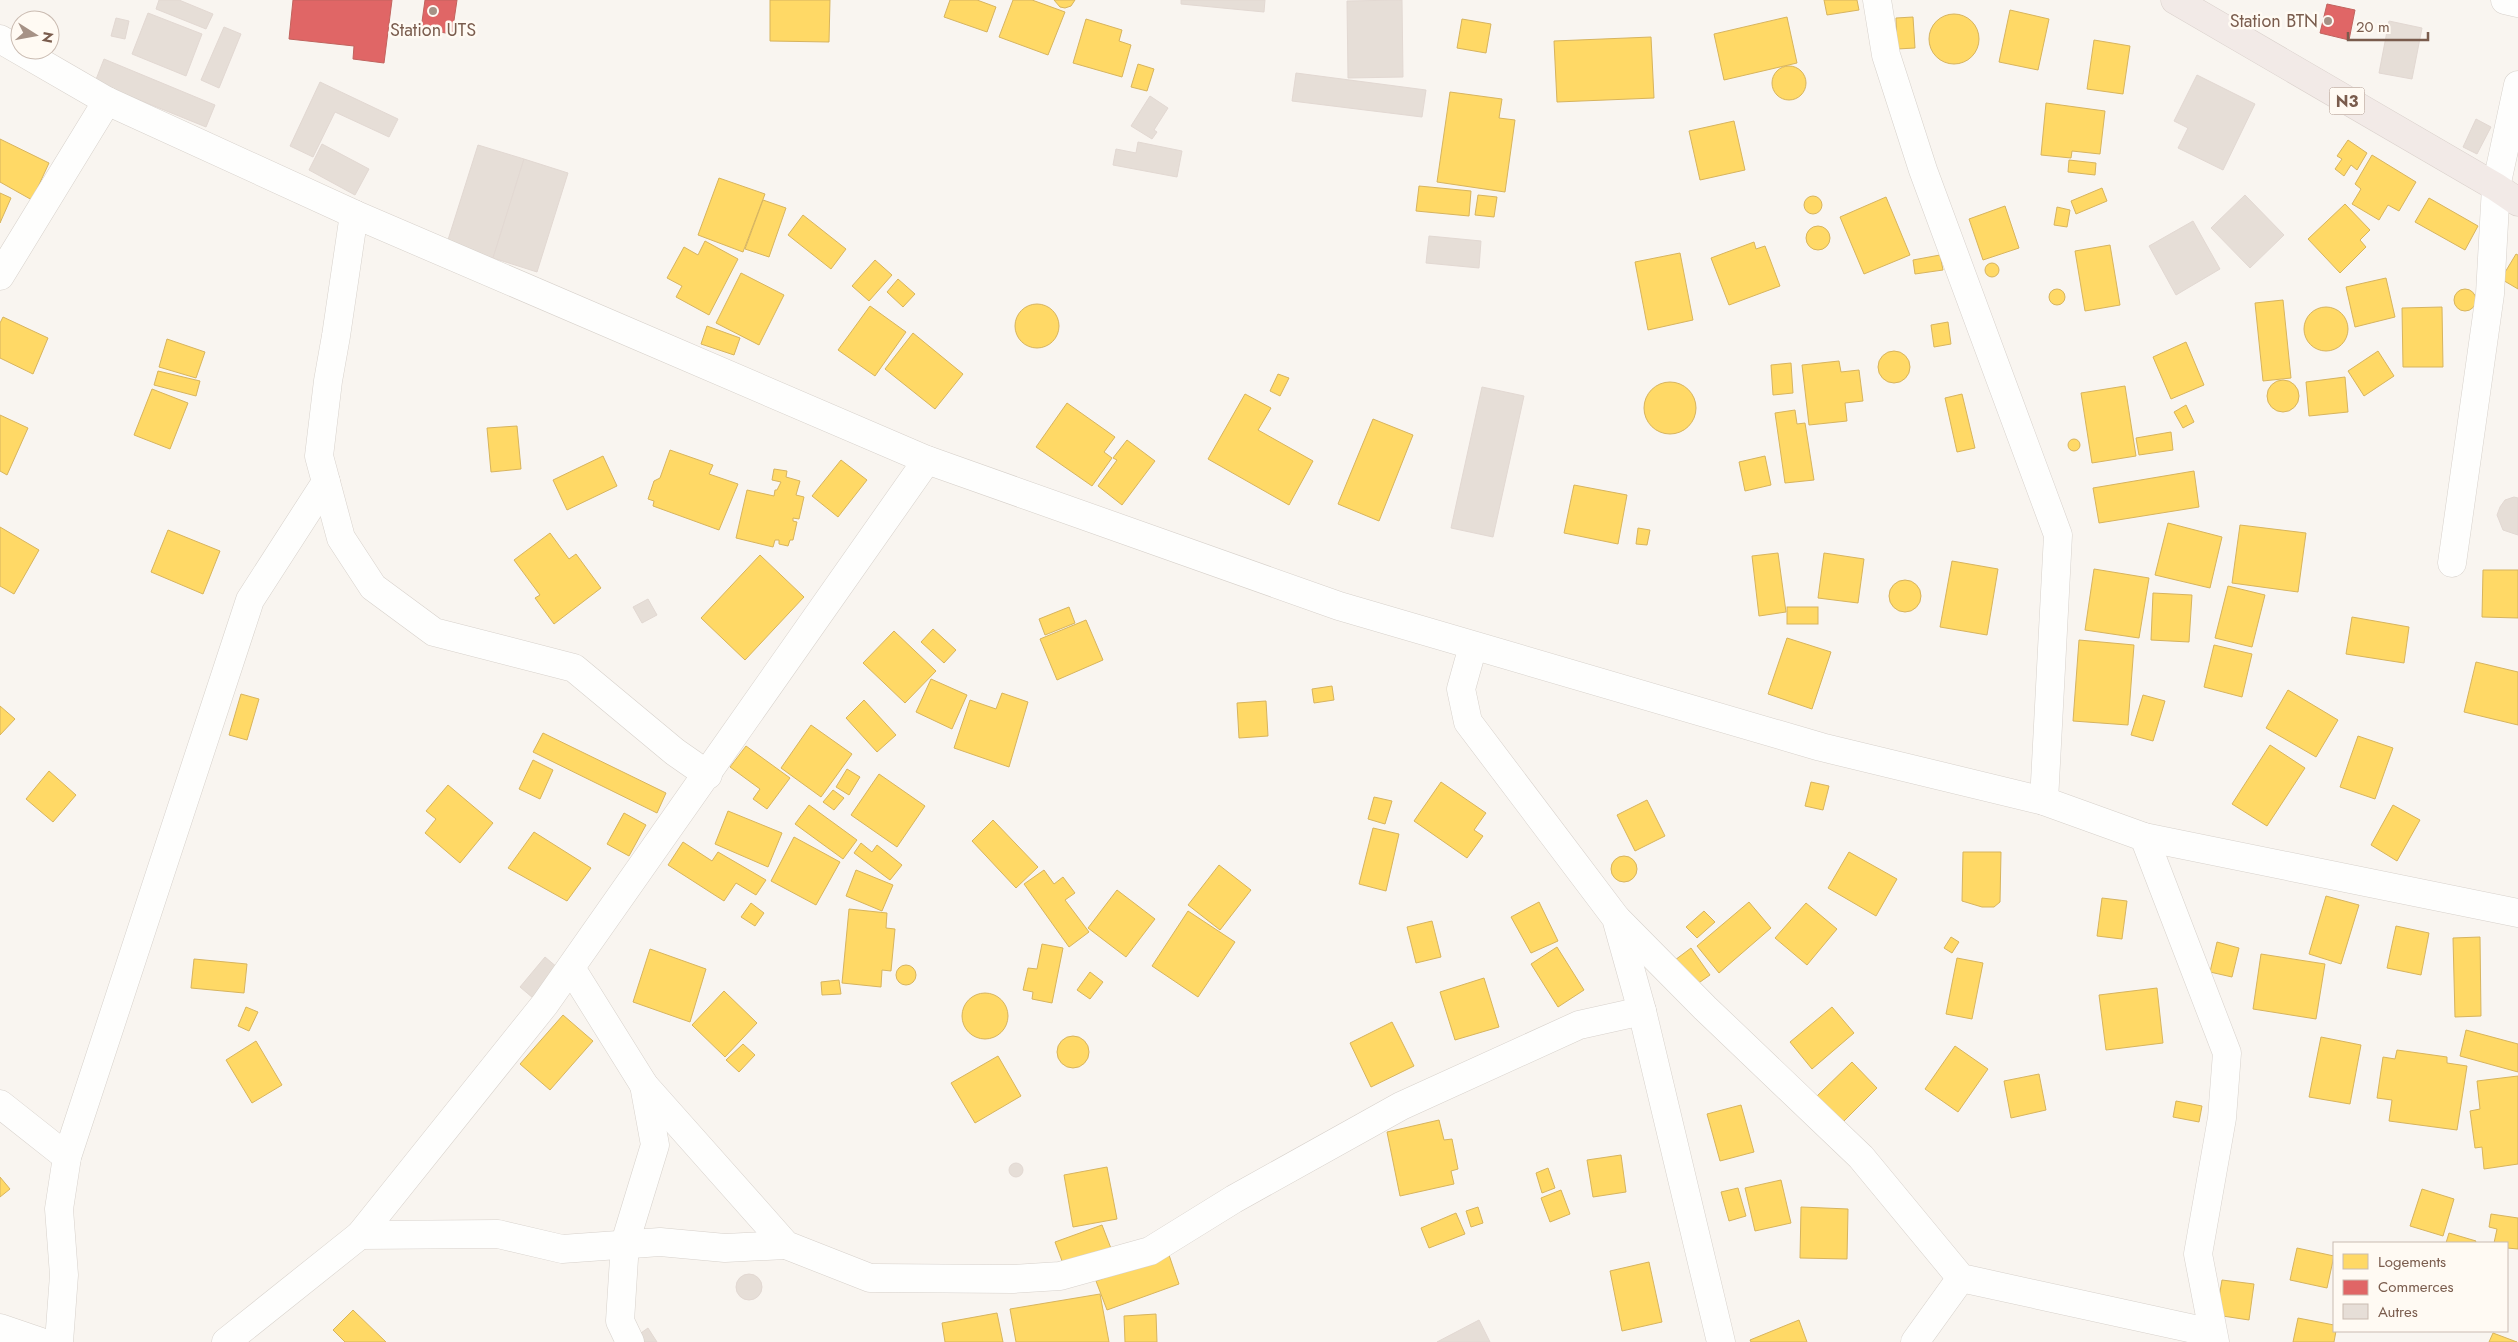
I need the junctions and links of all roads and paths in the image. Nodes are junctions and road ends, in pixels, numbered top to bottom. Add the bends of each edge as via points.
1 (1877, 0) edge
2 (2175, 0) edge
3 (2505, 0) edge
4 (2518, 3) edge
5 (0, 39) edge
6 (2518, 84) edge
7 (107, 101) junction
8 (2507, 194) edge
9 (354, 214) junction
10 (0, 276) edge
11 (927, 460) junction
12 (326, 482) junction
13 (2452, 563) dead end
14 (1473, 646) junction
15 (708, 775) junction
16 (2044, 801) junction
17 (2144, 837) junction
18 (2518, 913) edge
19 (1616, 918) junction
20 (571, 968) junction
21 (1642, 1011) junction
22 (644, 1085) junction
23 (0, 1104) edge
24 (67, 1157) junction
25 (360, 1235) junction
26 (625, 1243) junction
27 (786, 1245) junction
28 (1961, 1278) junction
29 (0, 1328) edge
30 (2213, 1338) edge
31 (41, 1342) edge
32 (59, 1342) edge
33 (226, 1342) edge
34 (630, 1342) edge
35 (1721, 1342) edge
36 (1915, 1342) edge

1 - 16 street via 1886,55 1922,170 2058,535
2 - 8 highway, N3
3 - 4 street
5 - 7 street
6 - 8 street
7 - 9 street
7 - 10 street
8 - 13 street
9 - 11 street
9 - 12 street via 319,456
11 - 14 street via 1339,606
11 - 15 street
12 - 15 street via 342,538 373,587 434,632 574,668 668,747
12 - 24 street via 250,600
14 - 16 street via 1821,747
14 - 19 street via 1461,689 1468,722
15 - 20 street
16 - 17 street
17 - 18 street
17 - 30 street via 2227,1053 2222,1118 2198,1254
19 - 21 street
19 - 28 street via 1704,1008 1861,1157
20 - 22 street
20 - 25 street
21 - 27 street via 1579,1025 1402,1106 1234,1198 1150,1250 1060,1276 1013,1279 870,1278
21 - 35 street
22 - 26 street via 655,1145
22 - 27 street
23 - 24 street
24 - 32 street via 59,1209 64,1276
25 - 26 street via 498,1234 562,1249
25 - 33 street
26 - 27 street via 660,1242 725,1248
26 - 34 street via 620,1321
28 - 30 street
28 - 36 street
29 - 31 street

